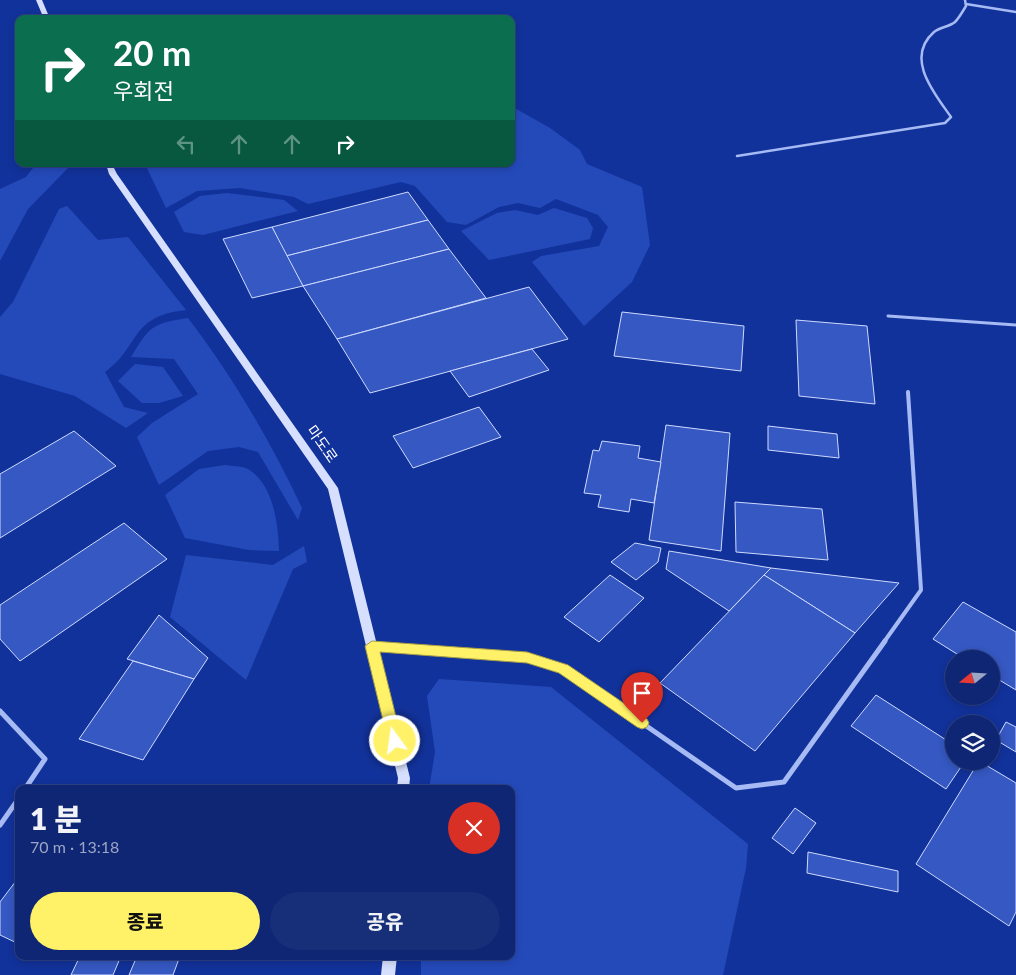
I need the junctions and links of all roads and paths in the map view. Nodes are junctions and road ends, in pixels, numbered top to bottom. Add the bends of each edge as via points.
1 (39, 0) edge
2 (965, 2) edge
3 (1016, 12) edge
4 (45, 15) edge
5 (737, 156) dead end
6 (110, 167) edge
7 (888, 316) dead end
8 (1016, 325) edge
9 (908, 392) dead end
10 (372, 646) junction
11 (0, 710) edge
12 (28, 785) edge
13 (403, 785) edge
14 (15, 804) edge
15 (0, 825) edge
16 (390, 960) edge
17 (388, 975) edge

1 - 4 main road
2 - 3 lane
2 - 5 lane via 955,22 934,32 923,49 925,79 951,117 945,124
6 - 10 main road, 마도로 via 333,488
7 - 8 lane
9 - 10 lane via 921,590 784,782 736,788 564,669 527,657
10 - 13 main road, 마도로
11 - 12 lane via 45,759
14 - 15 lane
16 - 17 main road

